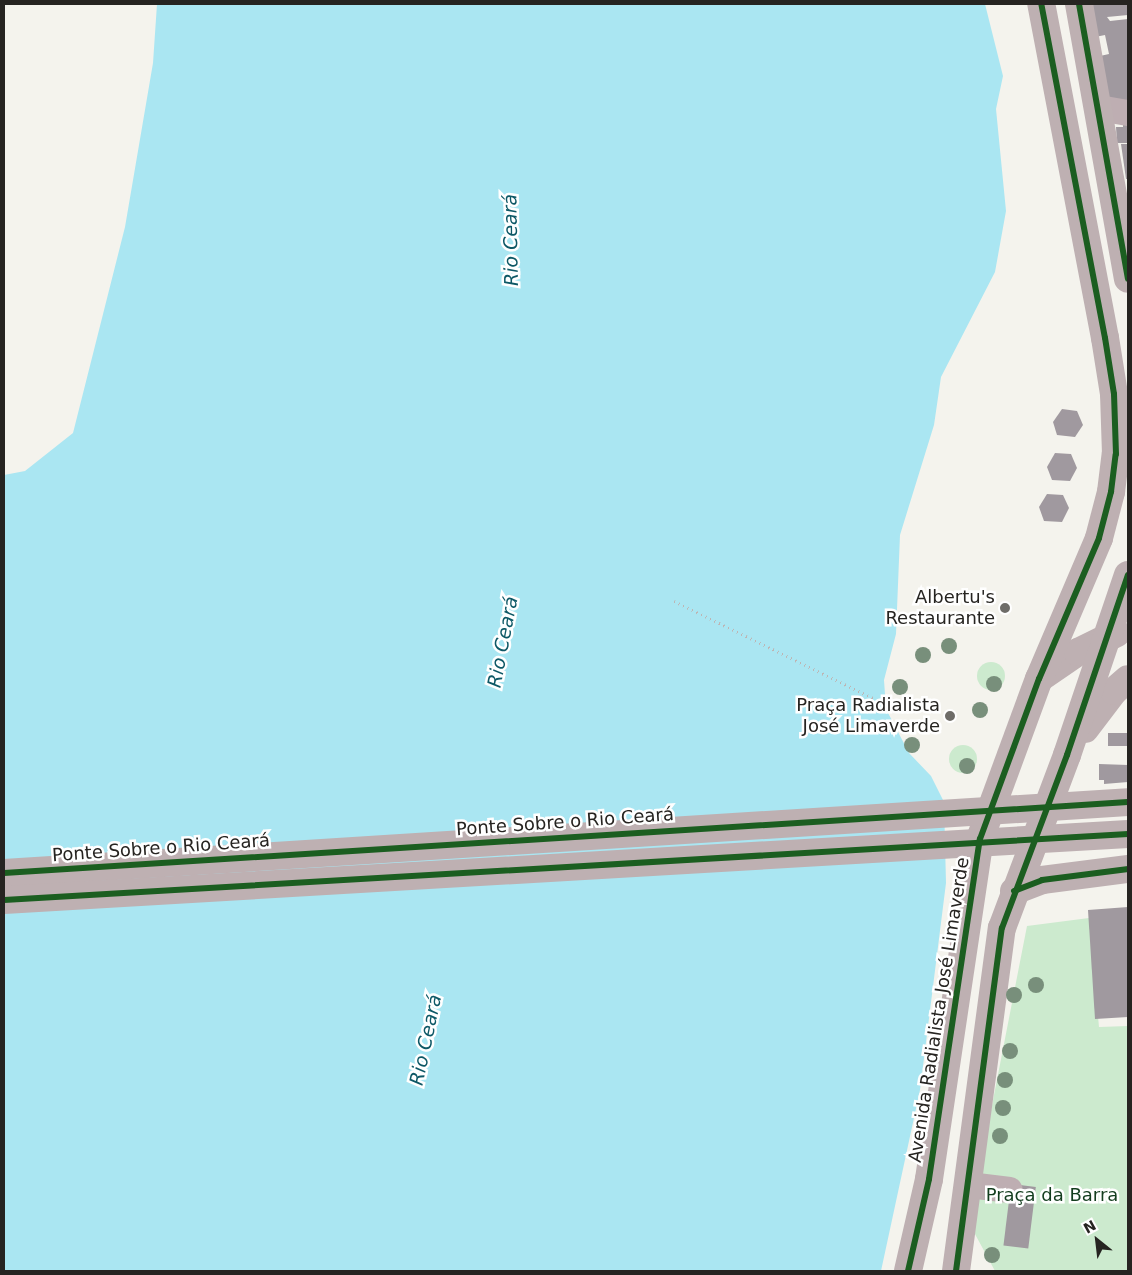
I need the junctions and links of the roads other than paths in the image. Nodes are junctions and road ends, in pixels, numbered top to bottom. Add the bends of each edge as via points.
1 (1042, 4) edge
2 (1079, 4) edge
3 (1099, 108) junction
4 (1128, 113) edge
5 (1123, 223) edge
6 (1128, 279) edge
7 (1128, 575) edge
8 (1119, 632) edge
9 (1039, 679) junction
10 (1128, 679) edge
11 (1068, 755) junction
12 (1128, 802) edge
13 (1128, 834) edge
14 (1128, 869) edge
15 (4, 874) edge
16 (1014, 890) junction
17 (4, 900) edge
18 (969, 1185) junction
19 (1010, 1190) dead end
20 (961, 1267) edge
21 (908, 1271) edge

1 - 9 main road, Avenida Radialista José Limaverde via 1105,338 1114,394 1116,454 1111,492 1099,538
2 - 3 main road
3 - 4 street
3 - 5 main road
5 - 6 main road
7 - 8 main road
8 - 9 main road via 1078,652
8 - 11 main road
9 - 21 main road, Avenida Radialista José Limaverde via 980,839 928,1180
10 - 11 main road via 1094,717
11 - 16 main road
12 - 15 main road, Ponte Sobre o Rio Ceará, bridge
13 - 17 main road, bridge
14 - 16 main road via 1042,880
16 - 18 main road via 1002,928
18 - 19 street
18 - 20 main road

